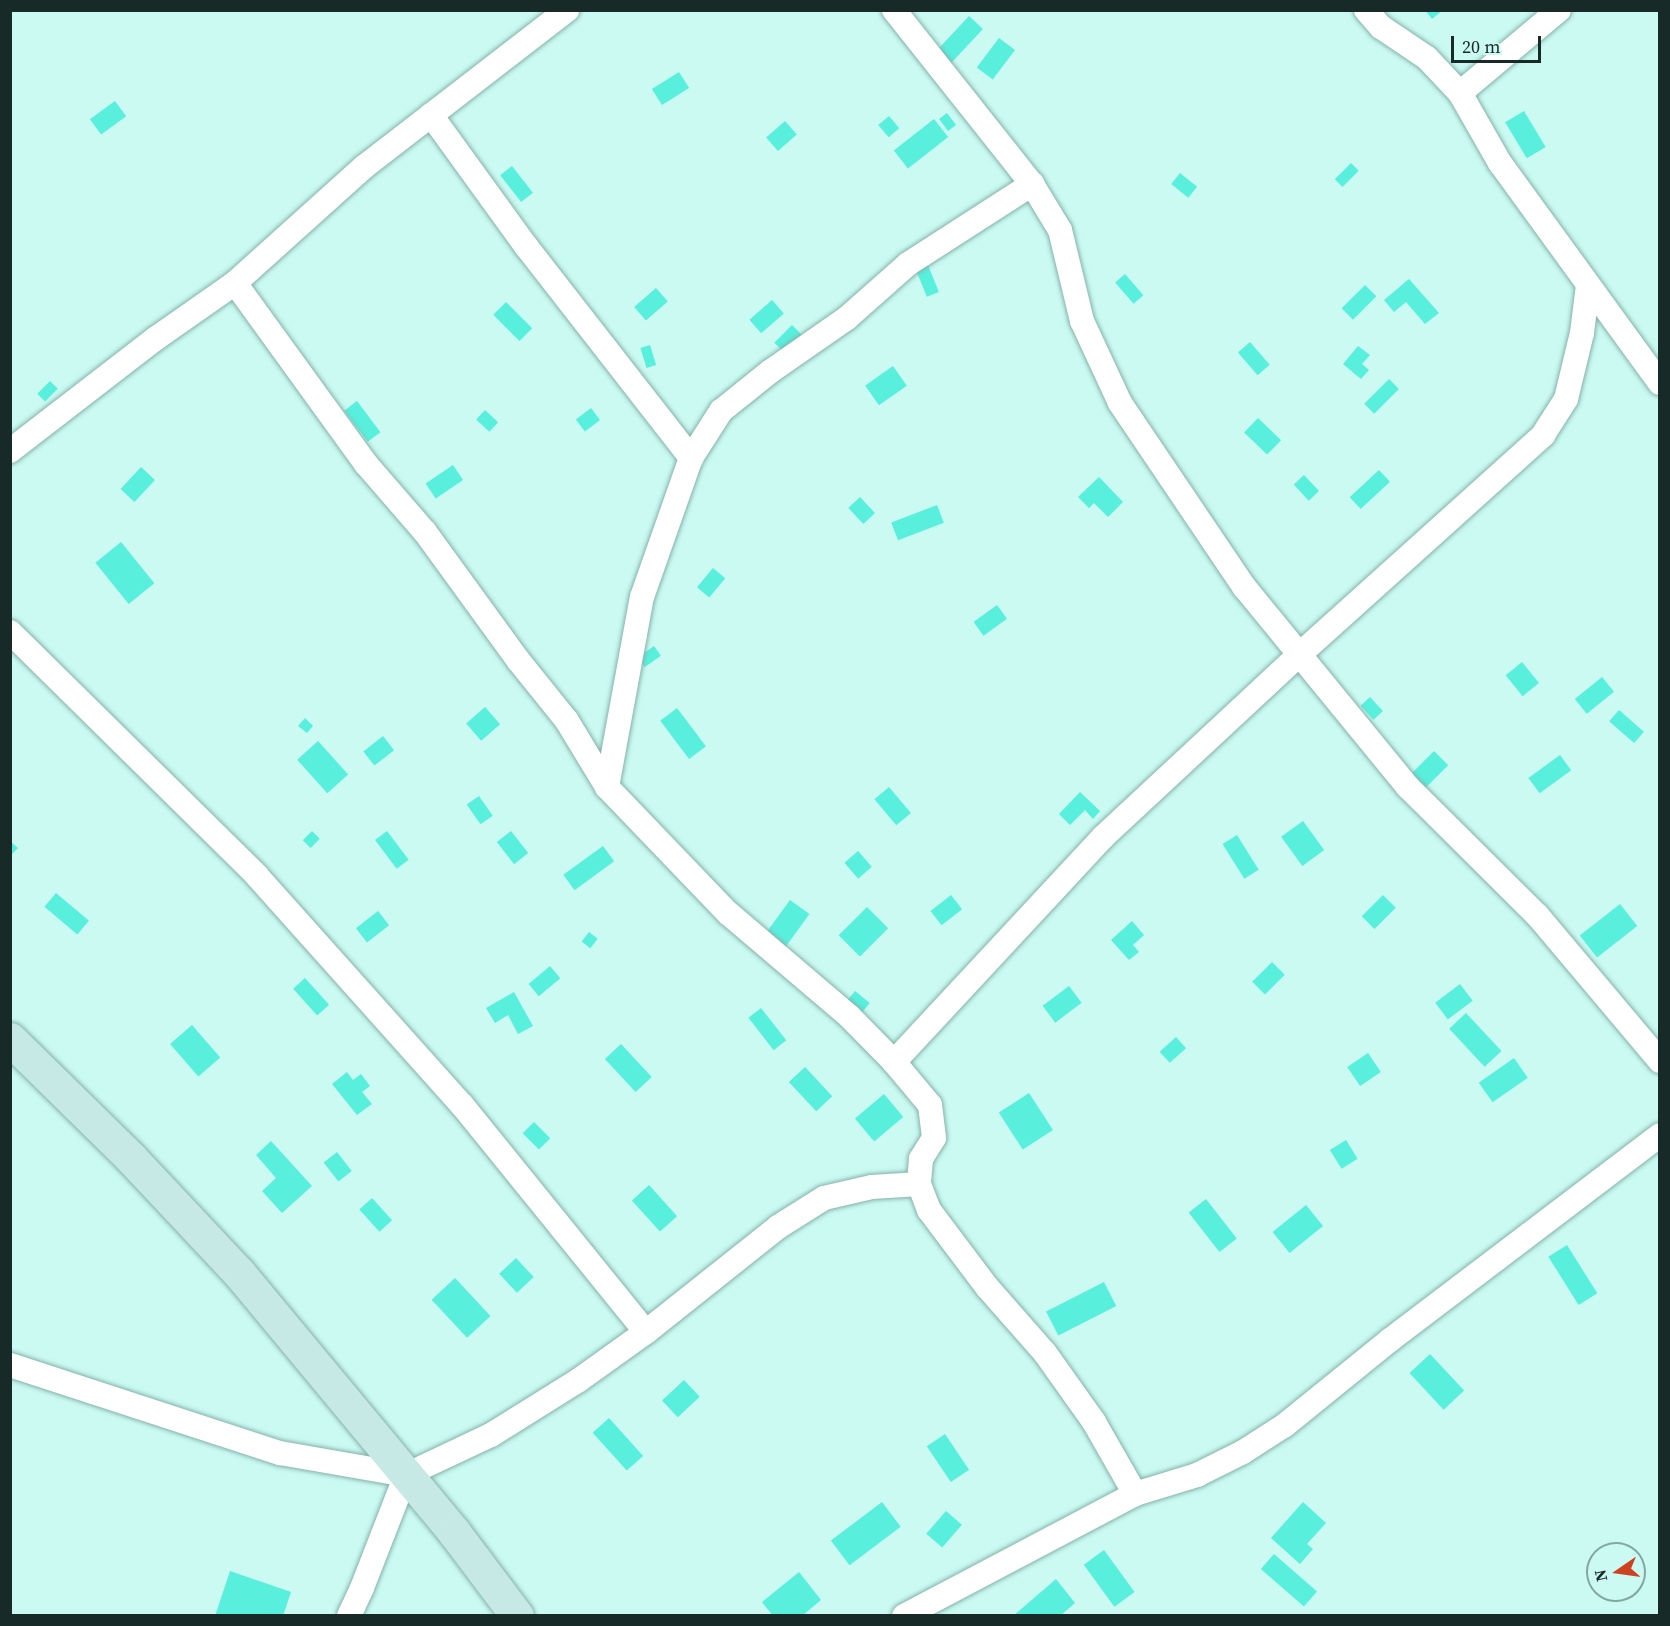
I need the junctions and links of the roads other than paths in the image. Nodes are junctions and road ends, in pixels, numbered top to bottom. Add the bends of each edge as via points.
1 (567, 10) edge
2 (894, 10) edge
3 (1366, 10) edge
4 (1559, 10) edge
5 (1460, 93) junction
6 (431, 115) junction
7 (1032, 184) junction
8 (235, 283) junction
9 (1588, 285) junction
10 (1659, 383) edge
11 (10, 451) edge
12 (692, 458) junction
13 (10, 632) edge
14 (1299, 655) junction
15 (607, 787) junction
16 (10, 1039) edge
17 (1659, 1061) edge
18 (894, 1062) junction
19 (1659, 1135) edge
20 (919, 1184) junction
21 (646, 1332) junction
22 (10, 1365) edge
23 (406, 1475) junction
24 (1135, 1494) junction
25 (349, 1616) edge
26 (517, 1616) edge
27 (904, 1616) edge

1 - 6 street
2 - 7 street
3 - 5 street via 1381,27 1427,58
4 - 5 street
5 - 9 street via 1500,163
6 - 8 street via 364,167
6 - 12 street via 526,246
7 - 12 street via 908,264 847,318 771,371 722,411
7 - 14 street via 1060,230 1082,321 1120,403 1245,588
8 - 11 street
8 - 15 street via 366,464 425,532 567,721
9 - 10 street
9 - 14 street via 1582,333 1566,399 1543,435
12 - 15 street via 642,597
13 - 21 street via 257,876 462,1106
14 - 17 street via 1408,787 1537,915
14 - 18 street via 1103,837
15 - 18 street via 728,914 841,1008
16 - 23 street via 131,1158 239,1273
18 - 20 street via 930,1105 934,1138 921,1159
19 - 24 street via 1285,1425 1197,1475
20 - 21 street via 872,1187 824,1198 777,1227
20 - 24 street via 929,1210 1094,1422
21 - 23 street via 491,1436
22 - 23 street via 280,1454
23 - 25 street
23 - 26 street
24 - 27 street

